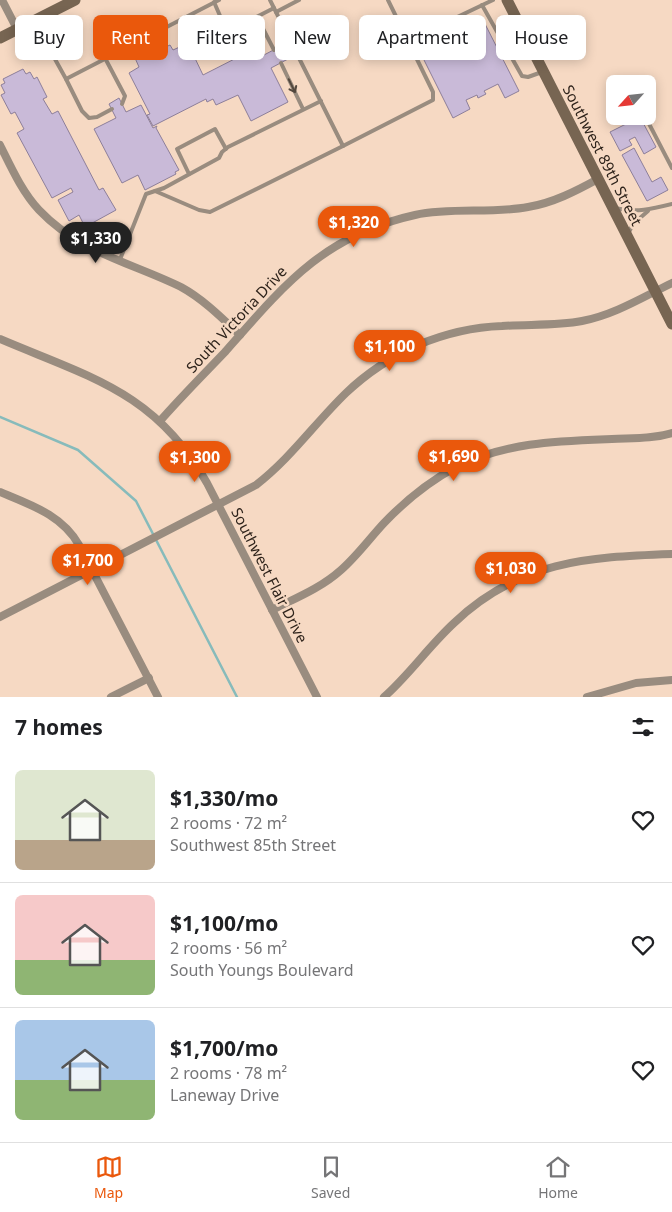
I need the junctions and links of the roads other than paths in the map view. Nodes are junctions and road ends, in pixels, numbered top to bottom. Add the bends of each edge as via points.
1 (2, 0) edge
2 (75, 0) edge
3 (218, 0) edge
4 (270, 0) edge
5 (299, 0) edge
6 (388, 0) edge
7 (493, 0) edge
8 (507, 0) edge
9 (214, 2) junction
10 (482, 5) junction
11 (275, 10) junction
12 (46, 15) edge
13 (220, 15) edge
14 (263, 15) edge
15 (395, 15) edge
16 (461, 15) edge
17 (15, 25) edge
18 (168, 26) edge
19 (15, 30) edge
20 (265, 31) edge
21 (0, 38) edge
22 (274, 50) dead end
23 (56, 60) edge
24 (101, 60) edge
25 (106, 60) edge
26 (417, 60) edge
27 (281, 62) dead end
28 (543, 72) junction
29 (66, 78) junction
30 (321, 100) junction
31 (122, 104) dead end
32 (112, 109) dead end
33 (303, 109) junction
34 (650, 125) edge
35 (0, 145) edge
36 (343, 146) junction
37 (226, 149) junction
38 (672, 168) edge
39 (189, 174) junction
40 (598, 179) junction
41 (155, 191) junction
42 (672, 204) edge
43 (613, 208) junction
44 (648, 210) junction
45 (627, 236) junction
46 (119, 262) junction
47 (672, 283) edge
48 (655, 291) junction
49 (672, 324) edge
50 (240, 335) junction
51 (0, 339) edge
52 (160, 421) junction
53 (672, 433) edge
54 (0, 492) edge
55 (218, 505) junction
56 (672, 554) edge
57 (92, 570) junction
58 (272, 610) junction
59 (0, 617) edge
60 (148, 678) junction
61 (672, 680) edge
62 (111, 697) edge
63 (158, 697) edge
64 (317, 697) edge
65 (384, 697) edge
66 (587, 697) edge

1 - 17 street
2 - 12 main road
3 - 9 lane
4 - 11 lane
5 - 11 lane
6 - 15 lane
7 - 10 lane
8 - 28 main road, Southwest 89th Street
9 - 13 lane
9 - 18 lane
10 - 16 lane
10 - 28 lane via 522,76
11 - 14 lane
11 - 30 lane
19 - 21 main road
20 - 22 lane
23 - 29 lane
24 - 29 lane
25 - 31 lane via 126,96
26 - 36 lane via 433,92 433,100
27 -> 33 lane
28 - 40 main road, Southwest 89th Street
29 - 32 lane via 82,111 89,118
30 - 33 lane
30 - 36 lane
33 - 37 lane
34 - 38 lane
35 - 46 street via 24,189 48,219 82,245
36 - 41 lane via 210,212
37 - 39 lane via 219,158
37 - 39 lane via 215,129 177,149
39 - 41 lane
40 - 43 main road, Southwest 89th Street
40 - 50 street, South Victoria Drive via 564,197 530,207 429,213 367,230 314,260
41 - 46 lane via 145,196
42 - 44 lane
43 - 44 lane via 629,212
43 - 45 main road, Southwest 89th Street
44 - 45 lane via 633,224
45 - 48 main road, Southwest 89th Street
46 - 50 street via 190,292
47 - 48 street
48 - 49 main road, Southwest 89th Street
48 - 55 street via 607,314 583,321 470,330 433,339 399,354 346,393 264,479
50 - 52 street, South Victoria Drive
51 - 52 street, Southwest Flair Drive via 102,382 129,396
52 - 55 street, Southwest Flair Drive via 190,455
53 - 58 street via 519,446 464,464 404,504 332,577
54 - 57 street via 42,510 60,522 75,537
55 - 57 street
55 - 58 street, Southwest Flair Drive
56 - 65 street via 581,560 541,570 506,585 463,614
57 - 59 street
57 - 60 street
58 - 64 street, Southwest Flair Drive
60 - 62 street
60 - 63 street
61 - 66 street via 636,683

